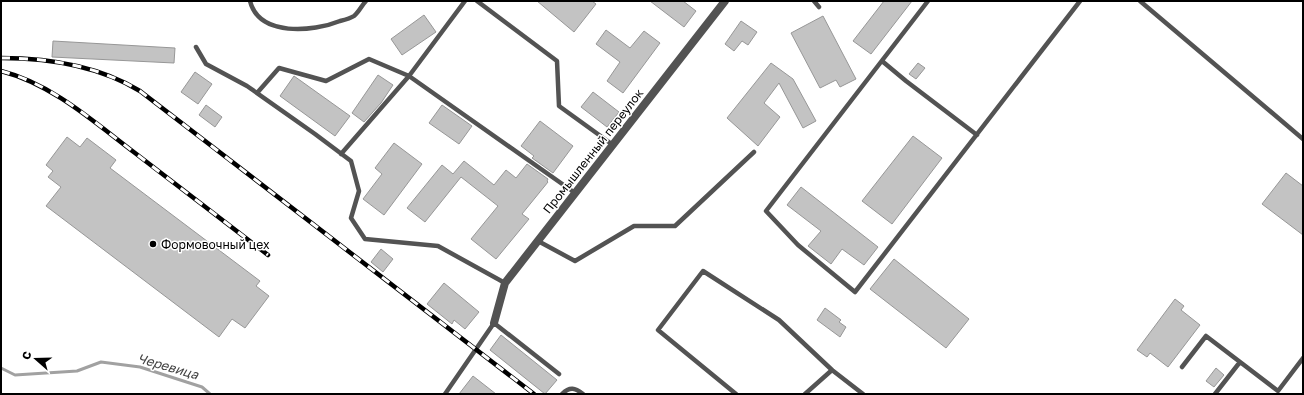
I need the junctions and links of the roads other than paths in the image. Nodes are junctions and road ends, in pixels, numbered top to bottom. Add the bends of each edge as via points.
1 (250, 1) edge
2 (366, 1) edge
3 (465, 1) edge
4 (477, 1) edge
5 (725, 1) edge
6 (814, 1) edge
7 (928, 1) edge
8 (1080, 1) edge
9 (1140, 1) edge
10 (819, 7) dead end
11 (196, 47) dead end
12 (882, 61) junction
13 (409, 76) junction
14 (257, 93) junction
15 (977, 134) junction
16 (1303, 139) edge
17 (613, 145) junction
18 (754, 152) dead end
19 (341, 154) junction
20 (575, 193) junction
21 (538, 241) junction
22 (505, 283) junction
23 (494, 323) junction
24 (1303, 358) edge
25 (1240, 362) junction
26 (1182, 367) dead end
27 (832, 370) junction
28 (559, 374) dead end
29 (444, 394) edge
30 (562, 394) edge
31 (583, 394) edge
32 (736, 394) edge
33 (805, 394) edge
34 (863, 394) edge
35 (1215, 394) edge

1 - 2 lane via 266,23 303,30 331,25 354,16
3 - 13 lane
4 - 17 lane via 557,61 559,106
5 - 17 street, Промышленный переулок
6 - 10 lane
7 - 12 lane
8 - 15 lane
9 - 16 lane
11 - 14 lane via 206,64
12 - 15 lane
12 - 15 lane via 766,211 798,245 855,292
13 - 14 lane via 368,58 326,81 279,68
13 - 19 lane
13 - 20 lane
14 - 19 lane
17 - 20 street, Промышленный переулок
18 - 21 lane via 674,226 634,226 575,261
19 - 22 lane via 351,161 359,191 352,218 365,238 438,246
20 - 21 street, Промышленный переулок
21 - 22 street, Промышленный переулок
22 - 23 street, Промышленный переулок
23 - 28 lane
23 - 29 lane
24 - 25 lane via 1278,391
25 - 26 lane via 1206,336
25 - 35 lane
27 - 32 lane via 779,320 703,271 658,330
27 - 33 lane
27 - 34 lane
30 - 31 lane via 566,389 573,388

